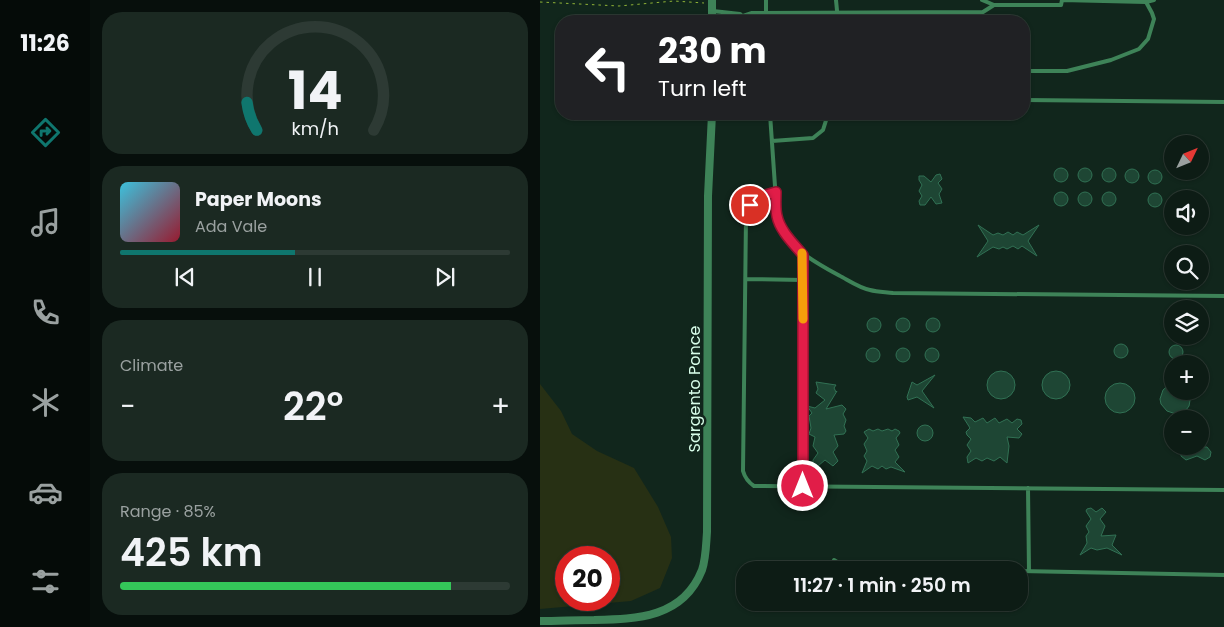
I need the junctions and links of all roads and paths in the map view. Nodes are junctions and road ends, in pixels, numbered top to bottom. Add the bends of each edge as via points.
1 (766, 0) edge
2 (836, 0) edge
3 (982, 0) edge
4 (1154, 0) edge
5 (540, 2) edge
6 (1146, 2) junction
7 (712, 5) edge
8 (994, 5) junction
9 (766, 13) junction
10 (838, 13) junction
11 (742, 15) edge
12 (747, 15) edge
13 (1030, 71) edge
14 (1030, 100) edge
15 (1224, 102) edge
16 (712, 120) edge
17 (770, 120) edge
18 (826, 120) edge
19 (772, 141) junction
20 (776, 192) junction
21 (803, 255) junction
22 (747, 279) junction
23 (803, 280) junction
24 (1224, 296) edge
25 (803, 486) junction
26 (1028, 488) junction
27 (1224, 490) edge
28 (1029, 571) joint
29 (1224, 575) edge
30 (540, 621) edge

1 - 9 lane
2 - 10 lane
3 - 8 lane
4 - 6 lane
5 - 7 path via 619,6 674,1
6 - 8 lane via 1062,0 1061,5
6 - 13 lane via 1154,19 1148,39 1139,49 1067,71
7 - 11 lane
8 - 10 lane via 982,12
9 - 10 lane
9 - 12 lane
14 - 15 lane
16 - 30 street, Sargento Ponce via 708,196 706,556 697,581 679,601 654,614 628,619
17 - 19 lane
18 - 19 lane via 823,130 813,138
19 - 20 lane
20 - 21 lane via 779,222
20 - 22 lane via 754,200 747,210
21 - 23 lane
21 - 24 lane via 876,292
22 - 23 lane
22 - 25 lane via 745,477 754,486
23 - 25 lane
25 - 26 lane
26 - 27 lane
26 - 28 lane
28 - 29 lane

